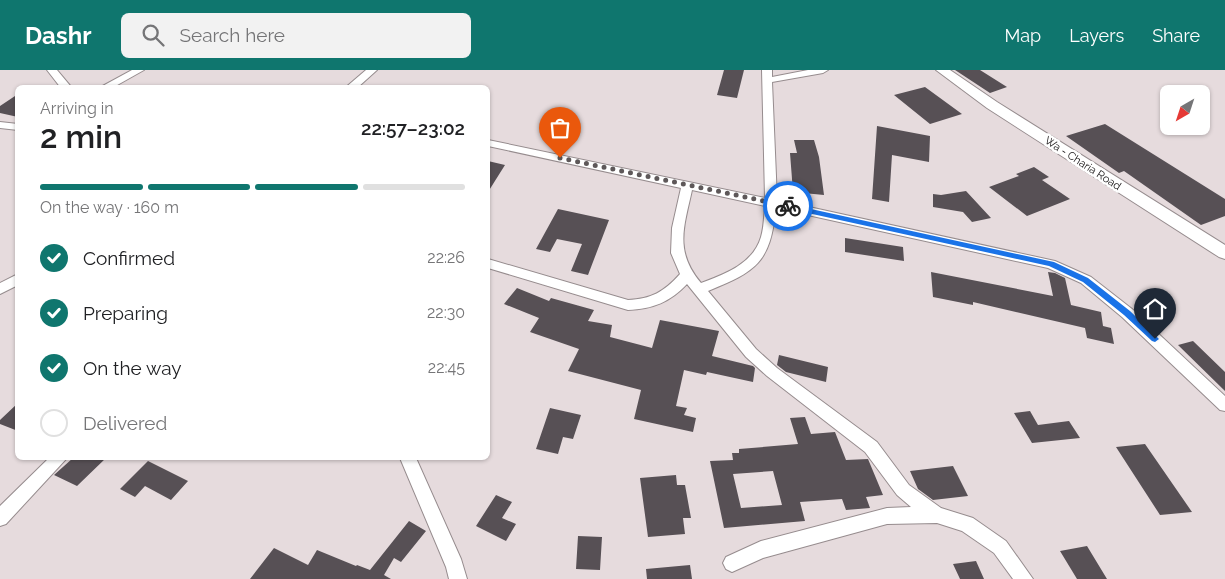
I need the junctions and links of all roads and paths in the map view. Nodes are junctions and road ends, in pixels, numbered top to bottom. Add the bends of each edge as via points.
1 (52, 70) edge
2 (139, 70) edge
3 (372, 70) edge
4 (823, 70) edge
5 (942, 70) edge
6 (768, 75) edge
7 (64, 85) edge
8 (110, 85) edge
9 (354, 85) edge
10 (0, 125) edge
11 (15, 126) edge
12 (490, 143) edge
13 (687, 184) junction
14 (771, 203) junction
15 (1225, 253) edge
16 (490, 265) edge
17 (687, 274) junction
18 (15, 281) edge
19 (0, 289) edge
20 (699, 289) junction
21 (1225, 405) edge
22 (57, 460) edge
23 (409, 460) edge
24 (937, 515) junction
25 (0, 518) edge
26 (732, 563) dead end
27 (458, 579) edge
28 (1024, 579) edge

1 - 7 street
2 - 8 street
3 - 9 street
4 - 6 street
5 - 15 street, Wa - Charia Road
6 - 14 street
10 - 11 street
12 - 13 street
13 - 14 street
13 - 17 street via 678,228 677,253
14 - 20 street via 767,237 750,264 734,275
14 - 21 street via 1051,264 1086,280 1127,313
16 - 17 street via 628,305 661,300
17 - 20 street
18 - 19 street
20 - 24 street via 751,353 854,432 870,447 903,490
22 - 25 street
23 - 27 street via 455,565
24 - 26 street via 887,516 761,550
24 - 28 street via 967,524 1000,548

